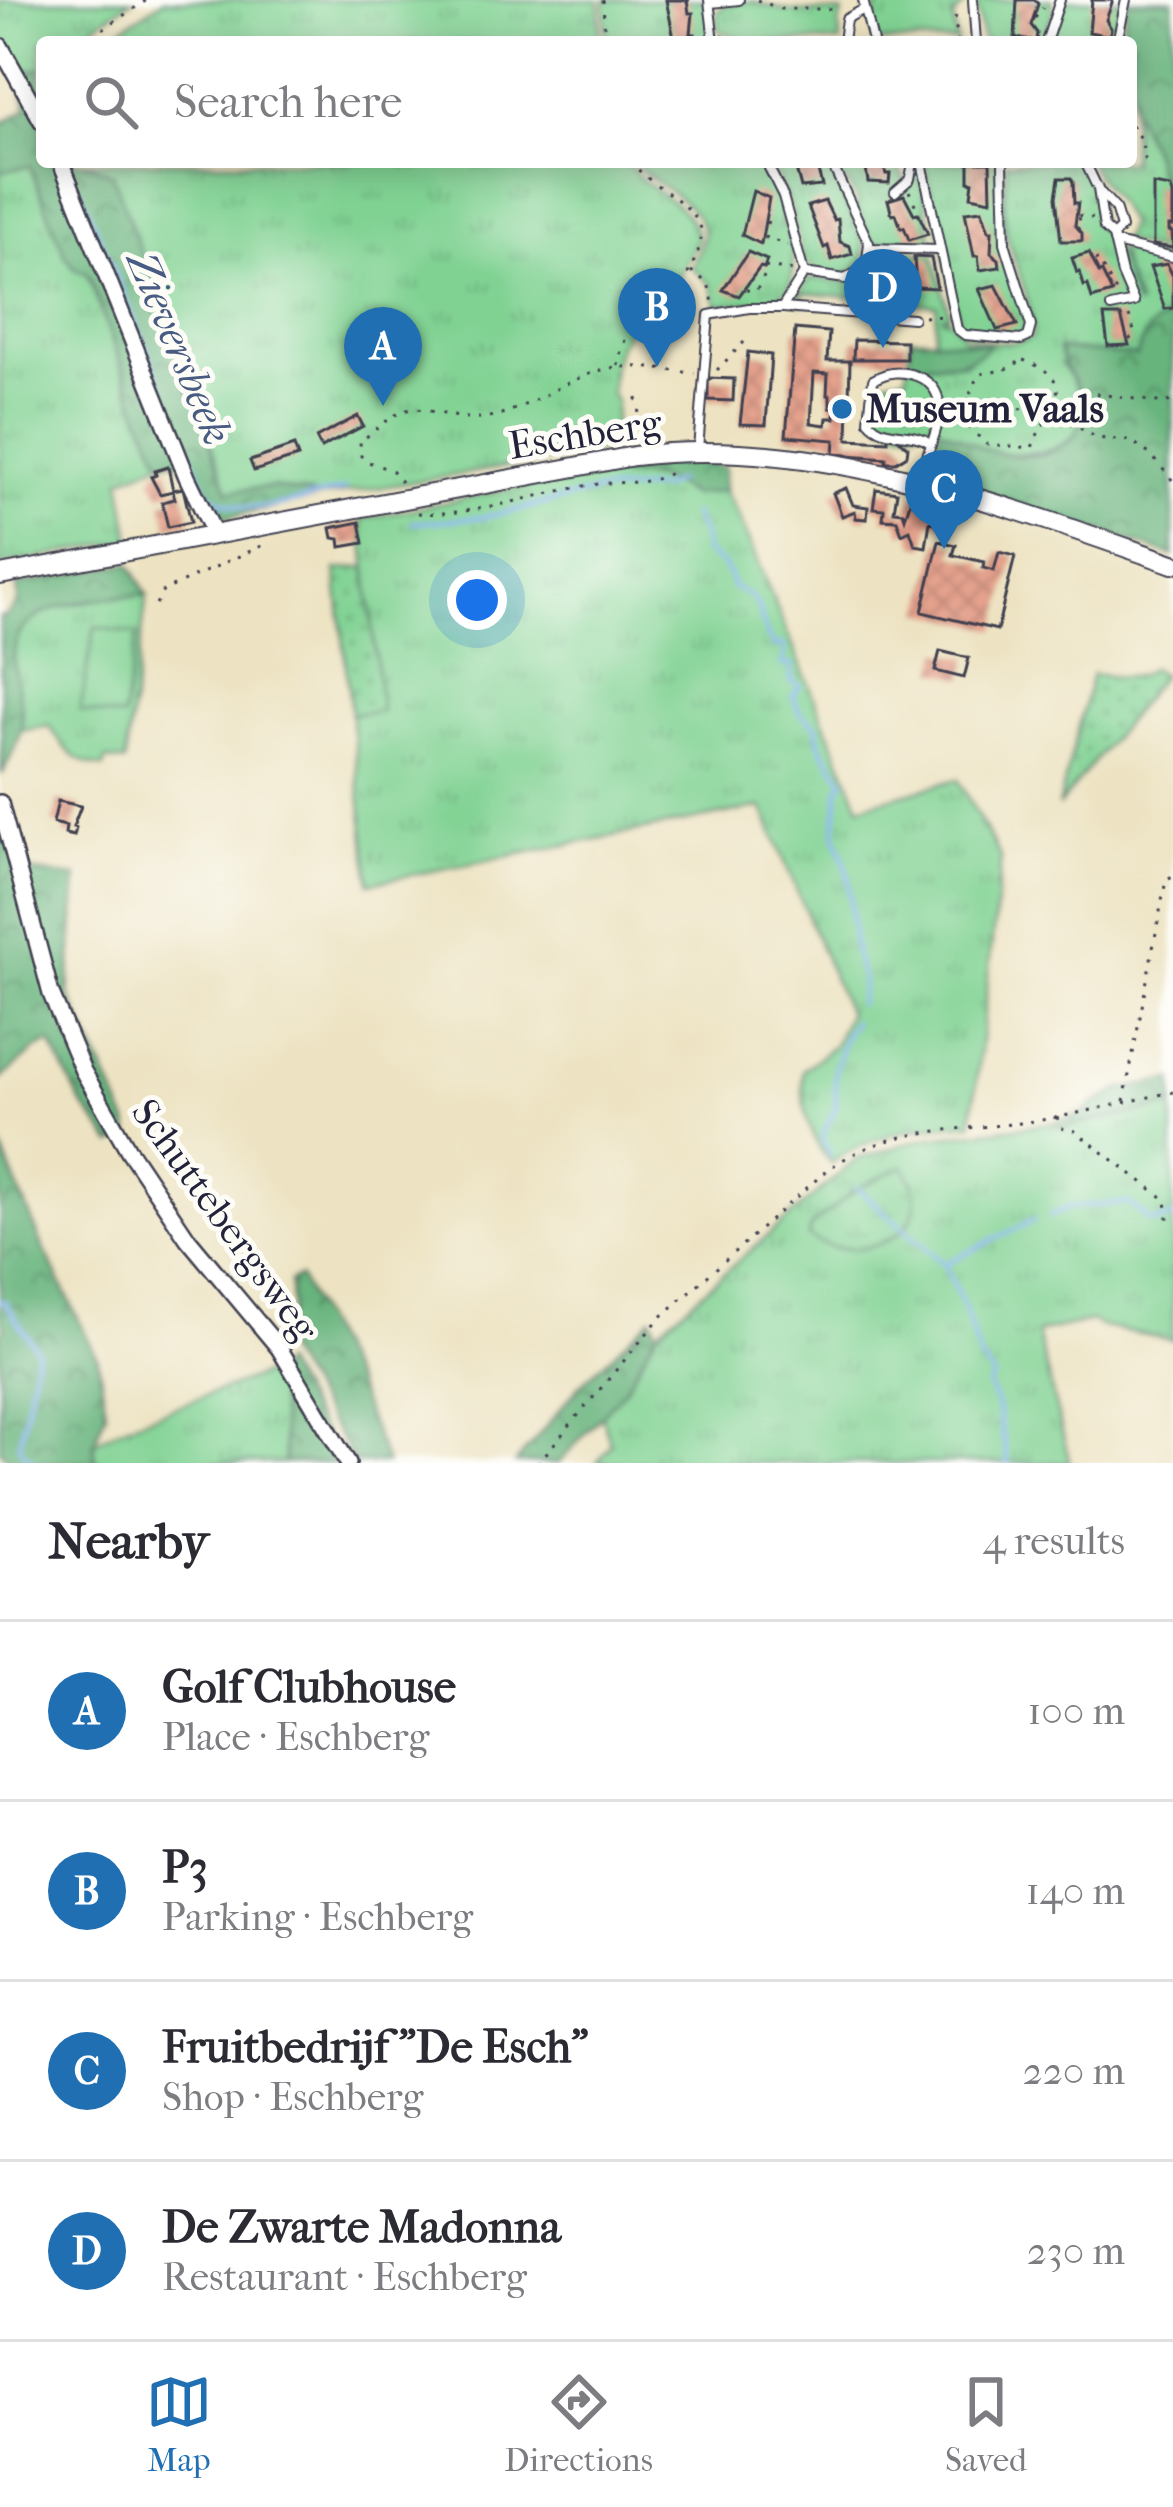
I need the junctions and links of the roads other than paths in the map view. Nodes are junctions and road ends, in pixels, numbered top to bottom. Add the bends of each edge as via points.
1 (740, 0) edge
2 (1060, 0) edge
3 (1126, 0) edge
4 (973, 1) edge
5 (710, 2) edge
6 (864, 4) edge
7 (714, 36) edge
8 (844, 36) edge
9 (872, 36) edge
10 (976, 36) edge
11 (1048, 36) edge
12 (1118, 36) edge
13 (0, 46) edge
14 (36, 111) edge
15 (63, 168) edge
16 (769, 168) edge
17 (834, 168) edge
18 (912, 168) edge
19 (923, 168) edge
20 (1003, 168) edge
21 (1088, 168) edge
22 (1098, 189) junction
23 (896, 192) dead end
24 (1114, 240) junction
25 (870, 248) junction
26 (938, 250) junction
27 (1173, 257) edge
28 (803, 271) junction
29 (1111, 307) dead end
30 (782, 308) junction
31 (913, 318) road end
32 (930, 442) junction
33 (698, 450) junction
34 (916, 482) junction
35 (215, 535) junction
36 (1173, 565) edge
37 (0, 575) edge
38 (0, 802) edge
39 (348, 1463) edge

1 - 5 lane
2 - 11 lane
3 - 12 lane
4 - 10 lane
5 - 7 lane
6 - 8 lane via 848,15
6 - 9 lane
13 - 14 street
15 - 35 street
16 - 28 lane
17 - 25 lane
18 - 23 lane
19 - 26 lane
20 - 26 lane via 1005,243 1030,333 1021,340 957,329
21 - 22 lane
22 - 24 lane
22 - 24 lane via 1120,216
24 - 27 lane
24 - 29 lane via 1134,302
25 - 26 lane
25 - 28 lane via 866,266 850,278
28 - 30 lane
30 - 31 lane
30 - 33 lane via 709,315
32 - 32 lane via 942,405 932,383 907,372 879,376 870,386 869,421 882,433
32 - 34 lane
33 - 34 street, Eschberg
33 - 35 street, Eschberg
34 - 36 street, Eschberg
35 - 37 street, Eschberg
38 - 39 street, Schuttebergsweg via 51,994 83,1072 188,1239 279,1348

